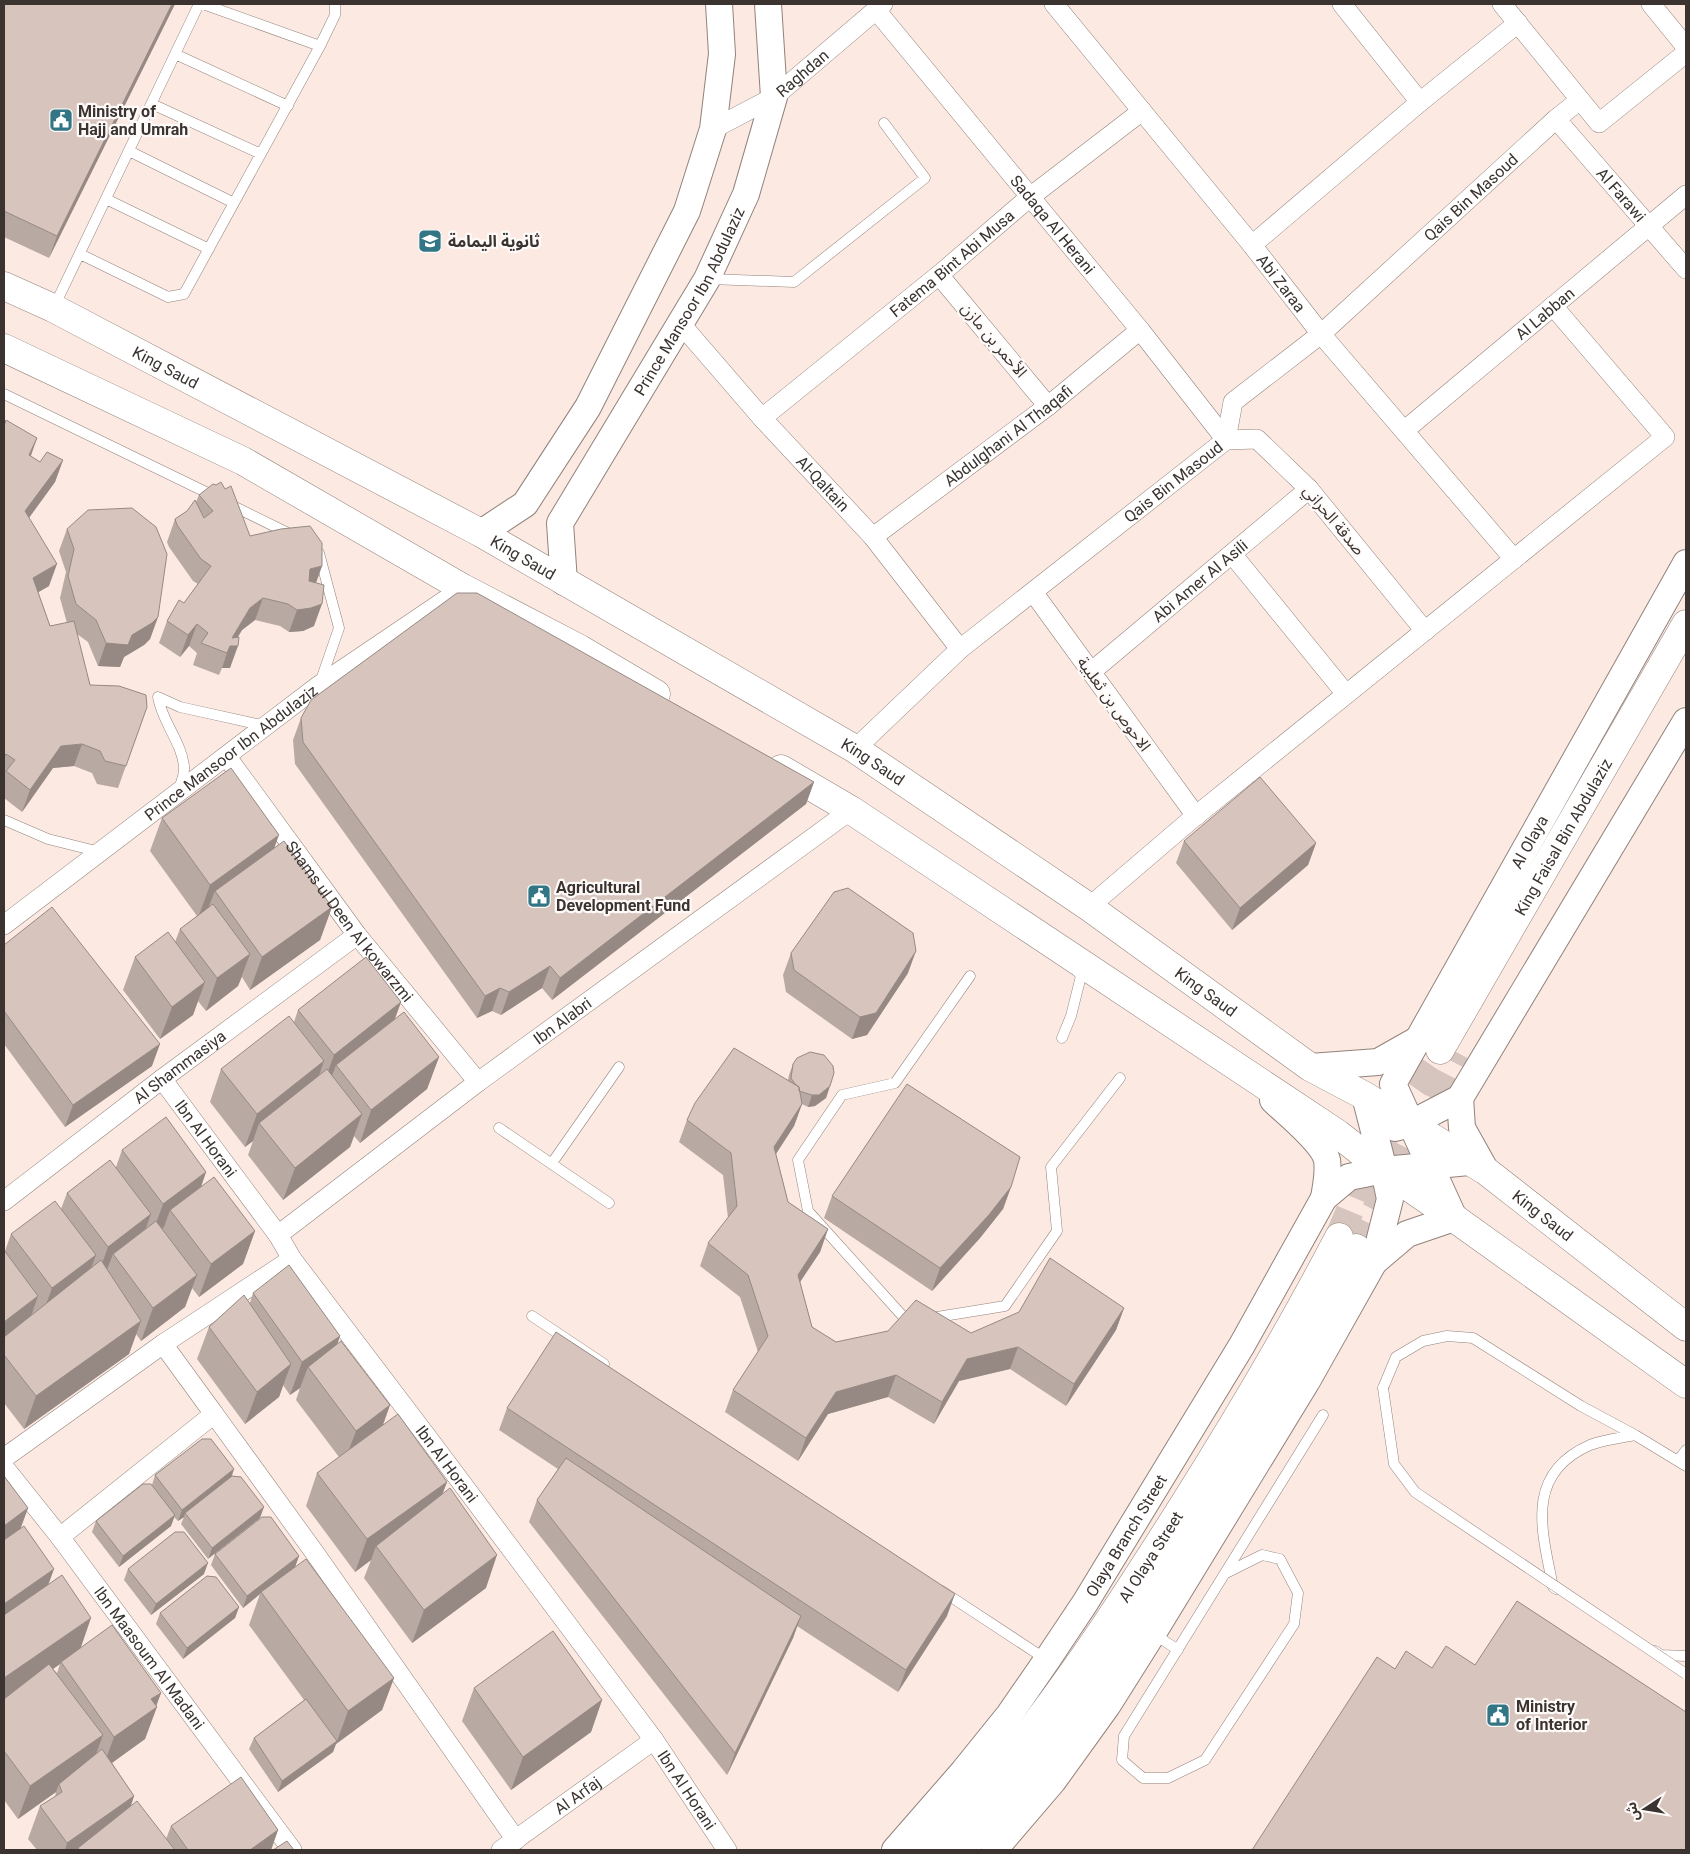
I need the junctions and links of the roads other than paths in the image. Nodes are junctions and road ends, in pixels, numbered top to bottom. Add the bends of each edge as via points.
1 (199, 4) edge
2 (203, 4) edge
3 (335, 4) edge
4 (719, 4) edge
5 (768, 4) edge
6 (1054, 4) edge
7 (1342, 4) edge
8 (1502, 4) edge
9 (1651, 4) edge
10 (879, 7) edge
11 (1518, 23) junction
12 (320, 46) junction
13 (1686, 47) edge
14 (175, 54) junction
15 (1686, 54) edge
16 (774, 97) junction
17 (1580, 100) junction
18 (1420, 102) junction
19 (152, 104) junction
20 (288, 106) junction
21 (1142, 111) junction
22 (1556, 119) junction
23 (884, 124) dead end
24 (713, 129) junction
25 (129, 151) junction
26 (261, 154) junction
27 (1686, 195) edge
28 (1030, 197) junction
29 (106, 199) junction
30 (234, 202) junction
31 (1648, 225) junction
32 (1252, 245) junction
33 (209, 249) junction
34 (80, 254) junction
35 (1686, 269) edge
36 (939, 275) junction
37 (707, 279) junction
38 (4, 286) edge
39 (1553, 306) junction
40 (53, 308) junction
41 (680, 323) junction
42 (1140, 330) junction
43 (1321, 334) junction
44 (4, 348) edge
45 (4, 394) edge
46 (1048, 406) junction
47 (588, 407) junction
48 (762, 418) junction
49 (1404, 430) junction
50 (1226, 440) junction
51 (602, 454) junction
52 (1309, 489) junction
53 (481, 533) junction
54 (299, 538) edge
55 (873, 538) junction
56 (317, 547) edge
57 (1232, 554) junction
58 (1514, 559) junction
59 (1686, 563) edge
60 (564, 582) junction
61 (462, 588) junction
62 (1033, 592) junction
63 (1686, 624) edge
64 (1424, 631) junction
65 (960, 649) junction
66 (1686, 656) edge
67 (1091, 672) junction
68 (318, 686) junction
69 (1346, 694) junction
70 (673, 705) edge
71 (1686, 722) edge
72 (267, 726) junction
73 (855, 749) junction
74 (758, 755) edge
75 (228, 757) junction
76 (178, 794) junction
77 (850, 810) junction
78 (1196, 816) junction
79 (4, 820) edge
80 (101, 852) junction
81 (1089, 907) junction
82 (4, 925) edge
83 (357, 935) junction
84 (1060, 949) junction
85 (970, 976) dead end
86 (1062, 1038) dead end
87 (1438, 1048) junction
88 (1310, 1066) junction
89 (619, 1067) dead end
90 (1244, 1071) junction
91 (1120, 1078) dead end
92 (162, 1079) junction
93 (478, 1082) junction
94 (1365, 1096) junction
95 (1460, 1098) junction
96 (1410, 1124) junction
97 (500, 1128) dead end
98 (1375, 1134) junction
99 (1348, 1142) junction
100 (552, 1163) junction
101 (1429, 1166) junction
102 (1477, 1167) junction
103 (1384, 1170) junction
104 (1324, 1198) junction
105 (4, 1201) edge
106 (609, 1203) dead end
107 (1454, 1218) junction
108 (278, 1235) junction
109 (1356, 1249) junction
110 (292, 1259) junction
111 (532, 1316) dead end
112 (1686, 1327) edge
113 (163, 1344) junction
114 (615, 1372) edge
115 (1686, 1384) edge
116 (214, 1414) junction
117 (1323, 1415) dead end
118 (1635, 1435) junction
119 (1686, 1450) edge
120 (4, 1458) edge
121 (1682, 1464) edge
122 (4, 1467) edge
123 (60, 1537) junction
124 (1226, 1573) junction
125 (930, 1583) edge
126 (1154, 1634) junction
127 (1178, 1650) junction
128 (1686, 1656) edge
129 (1047, 1660) junction
130 (1686, 1674) edge
131 (654, 1740) junction
132 (509, 1845) edge
133 (292, 1850) edge
134 (727, 1850) edge
135 (895, 1850) edge
136 (926, 1850) edge
137 (960, 1850) edge
138 (994, 1850) edge

1 - 14 lane
2 - 12 lane
3 - 12 lane via 335,15
4 - 24 street via 722,54
5 - 16 street, Prince Mansoor Ibn Abdulaziz
6 - 21 street, Abi Zaraa
7 - 18 street
8 - 11 street
9 - 13 street
10 - 16 street, Raghdan
10 - 28 street, Sadaqa Al Herani
11 - 17 street
11 - 18 street
12 - 20 lane
14 - 19 lane
14 - 20 lane
15 - 17 street via 1599,123
16 - 24 street, Raghdan
16 - 37 street, Prince Mansoor Ibn Abdulaziz via 746,194
17 - 22 street, Qais Bin Masoud
18 - 32 street
19 - 25 lane
19 - 26 lane
20 - 26 lane
21 - 28 street, Fatema Bint Abi Musa
21 - 32 street, Abi Zaraa
22 - 31 street, Al Farawi
22 - 43 street, Qais Bin Masoud
23 - 37 lane via 926,178 794,282
24 - 47 street via 687,211
25 - 29 lane
25 - 30 lane
26 - 30 lane
27 - 31 street, Al Labban
28 - 36 street, Fatema Bint Abi Musa
28 - 42 street, Sadaqa Al Herani
29 - 33 lane
29 - 34 lane
30 - 33 lane
31 - 35 street, Al Farawi
31 - 39 street, Al Labban
32 - 43 street, Abi Zaraa
33 - 34 lane via 184,294 168,297
34 - 40 lane
36 - 46 street, الأحمر بن مازن
36 - 48 street, Fatema Bint Abi Musa
37 - 41 street, Prince Mansoor Ibn Abdulaziz
38 - 40 main road, King Saud
39 - 49 street, Al Labban
39 - 58 street via 1665,437
40 - 53 main road, King Saud
41 - 48 street, Al-Qaltain
41 - 51 street, Prince Mansoor Ibn Abdulaziz
42 - 46 street, Abdulghani Al Thaqafi
42 - 50 street, Sadaqa Al Herani
43 - 49 street, Abi Zaraa
43 - 50 street, Qais Bin Masoud via 1233,402
44 - 61 main road via 243,461
45 - 54 lane
46 - 55 street, Abdulghani Al Thaqafi
47 - 51 street via 546,499 550,506 557,506
47 - 53 street via 524,504
48 - 55 street, Al-Qaltain
49 - 58 street, Abi Zaraa
50 - 52 street, صدقة الحراني via 1257,439
50 - 62 street, Qais Bin Masoud
51 - 60 street, Prince Mansoor Ibn Abdulaziz via 560,524
52 - 57 street, Abi Amer Al Asili
52 - 64 street, صدقة الحراني
53 - 60 main road, King Saud
55 - 65 street, Al-Qaltain
56 - 68 lane via 339,628
57 - 67 street, Abi Amer Al Asili
57 - 69 street
58 - 64 street
59 - 87 street, Al Olaya
60 - 73 main road, King Saud
61 - 68 street, Prince Mansoor Ibn Abdulaziz
61 - 70 main road via 580,649
62 - 65 street, Qais Bin Masoud
62 - 67 street, الاحوص بن ثعلبية
63 - 87 main road, King Faisal Bin Abdulaziz
64 - 69 street
65 - 73 street, Qais Bin Masoud
66 - 87 main road, King Faisal Bin Abdulaziz
67 - 78 street, الاحوص بن ثعلبية
68 - 72 street, Prince Mansoor Ibn Abdulaziz
69 - 78 street
71 - 95 street
72 - 75 street, Prince Mansoor Ibn Abdulaziz
72 - 76 lane via 180,708 158,697 160,710 178,745 184,768
73 - 81 main road, King Saud
74 - 77 main road
75 - 76 street, Prince Mansoor Ibn Abdulaziz
75 - 83 street, Shams ul Deen Al kowarzmi
76 - 80 street, Prince Mansoor Ibn Abdulaziz
77 - 84 main road
77 - 93 street, Ibn Alabri
78 - 81 street
79 - 80 lane via 48,839
80 - 82 street, Prince Mansoor Ibn Abdulaziz
81 - 88 main road, King Saud
83 - 92 street, Al Shammasiya
83 - 93 street, Shams ul Deen Al kowarzmi
84 - 86 lane via 1082,976
84 - 90 main road
85 - 91 lane via 895,1083 842,1095 798,1160 808,1211 908,1322 1005,1306 1057,1231 1051,1167
87 - 88 street via 1378,1062
87 - 96 street, Al Olaya via 1393,1084
88 - 94 main road, King Saud
89 - 100 lane
90 - 99 main road
90 - 104 street, Olaya Branch Street via 1322,1147 1328,1176
92 - 105 street, Al Shammasiya
92 - 108 street, Ibn Al Horani
93 - 108 street, Ibn Alabri
94 - 96 main road, King Saud
94 - 98 street
95 - 96 street
95 - 102 street via 1462,1128
96 - 98 street
96 - 101 street, Al Olaya
96 - 102 main road, King Saud
97 - 100 lane
98 - 99 street
98 - 103 street
99 - 103 main road
100 - 106 lane
101 - 102 street, Olaya Branch Street
101 - 103 street, Olaya Branch Street
101 - 107 street, Al Olaya
102 - 112 main road, King Saud
103 - 104 street, Olaya Branch Street via 1349,1177
103 - 107 main road
103 - 109 street via 1390,1199
104 - 129 street, Olaya Branch Street via 1237,1354
107 - 109 street
107 - 115 main road
108 - 110 street, Ibn Al Horani
109 - 126 street via 1307,1381
109 - 136 main road, Al Olaya Street via 1304,1303 1230,1431 1159,1544 1031,1730
109 - 137 main road, Al Olaya Street via 1266,1410 1134,1623 1045,1749 982,1828
110 - 113 street
110 - 131 street, Ibn Al Horani
111 - 114 lane
113 - 116 street
113 - 120 street
116 - 123 street
116 - 132 street via 318,1556
117 - 124 lane
118 - 121 lane
118 - 128 lane via 1591,1444 1566,1458 1548,1479 1540,1513 1545,1548 1554,1587 1661,1655
118 - 130 lane, bridge via 1581,1406 1473,1338 1447,1336 1423,1341 1396,1357 1382,1388 1394,1464 1415,1492
119 - 121 lane
122 - 123 street, Ibn Maasoum Al Madani
123 - 133 street, Ibn Maasoum Al Madani
124 - 127 lane
124 - 127 lane via 1262,1555 1280,1559 1298,1593 1294,1624 1205,1760 1168,1778 1143,1778 1122,1760 1124,1736
125 - 129 lane
126 - 127 lane
126 - 138 street via 1053,1781
129 - 135 street, Olaya Branch Street via 1009,1715
131 - 132 street, Al Arfaj
131 - 134 street, Ibn Al Horani

